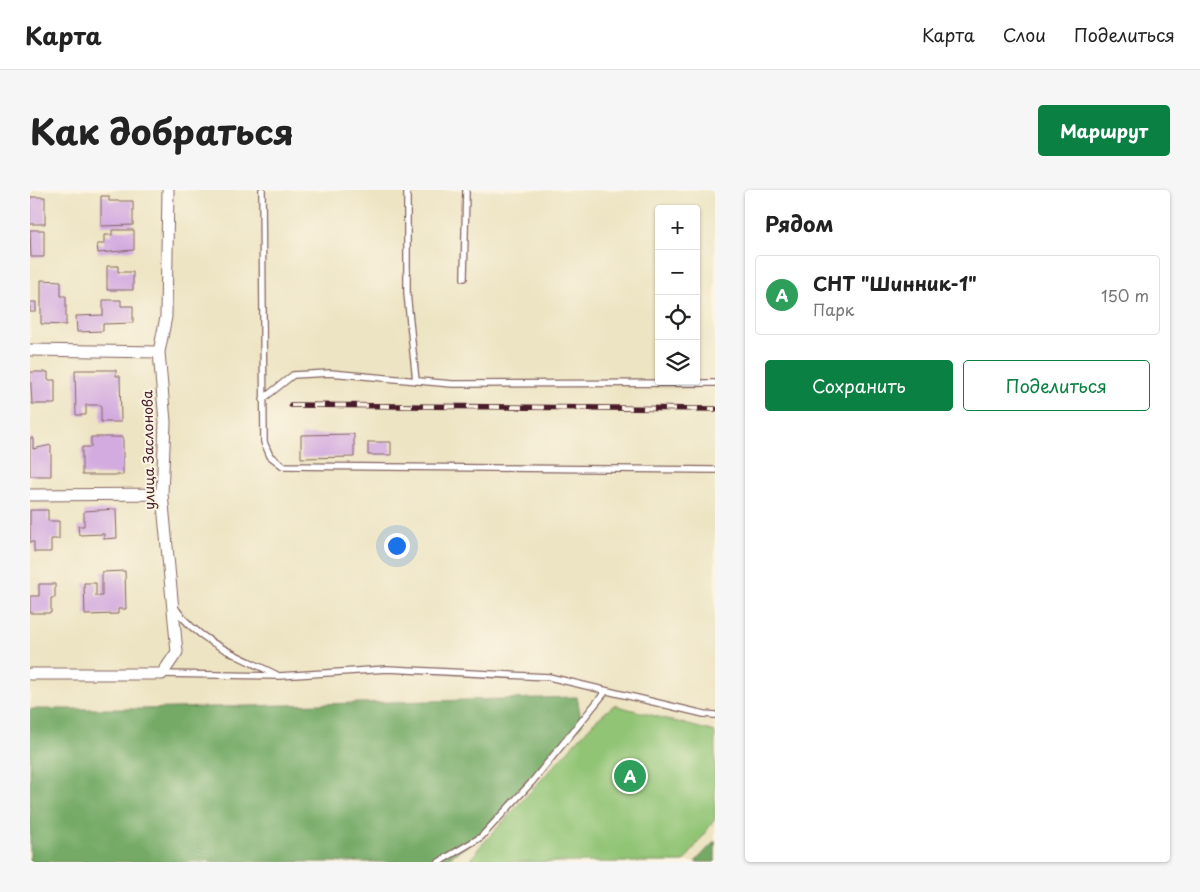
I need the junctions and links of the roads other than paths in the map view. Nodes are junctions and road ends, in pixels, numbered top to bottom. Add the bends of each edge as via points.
1 (168, 190) edge
2 (262, 190) edge
3 (407, 190) edge
4 (466, 190) edge
5 (464, 278) dead end
6 (30, 350) edge
7 (159, 352) junction
8 (416, 381) junction
9 (715, 383) edge
10 (263, 399) junction
11 (715, 470) edge
12 (30, 494) edge
13 (162, 494) junction
14 (173, 605) junction
15 (30, 674) edge
16 (162, 674) junction
17 (279, 676) junction
18 (606, 691) junction
19 (715, 715) edge
20 (439, 862) edge

1 - 7 street, улица Заслонова via 166,317
2 - 10 lane
3 - 8 lane via 407,294
4 - 5 lane
6 - 7 street
7 - 13 street, улица Заслонова via 165,422
8 - 9 lane via 452,384
8 - 10 lane via 330,373 293,375
10 - 11 lane via 264,442 270,456 283,466
12 - 13 street
13 - 14 street, улица Заслонова
14 - 16 street, улица Заслонова via 177,652
14 - 17 lane via 193,629 209,641
15 - 16 street
16 - 17 lane
17 - 18 lane via 387,669 460,672 549,677
18 - 19 lane
18 - 20 lane via 531,783 481,837

